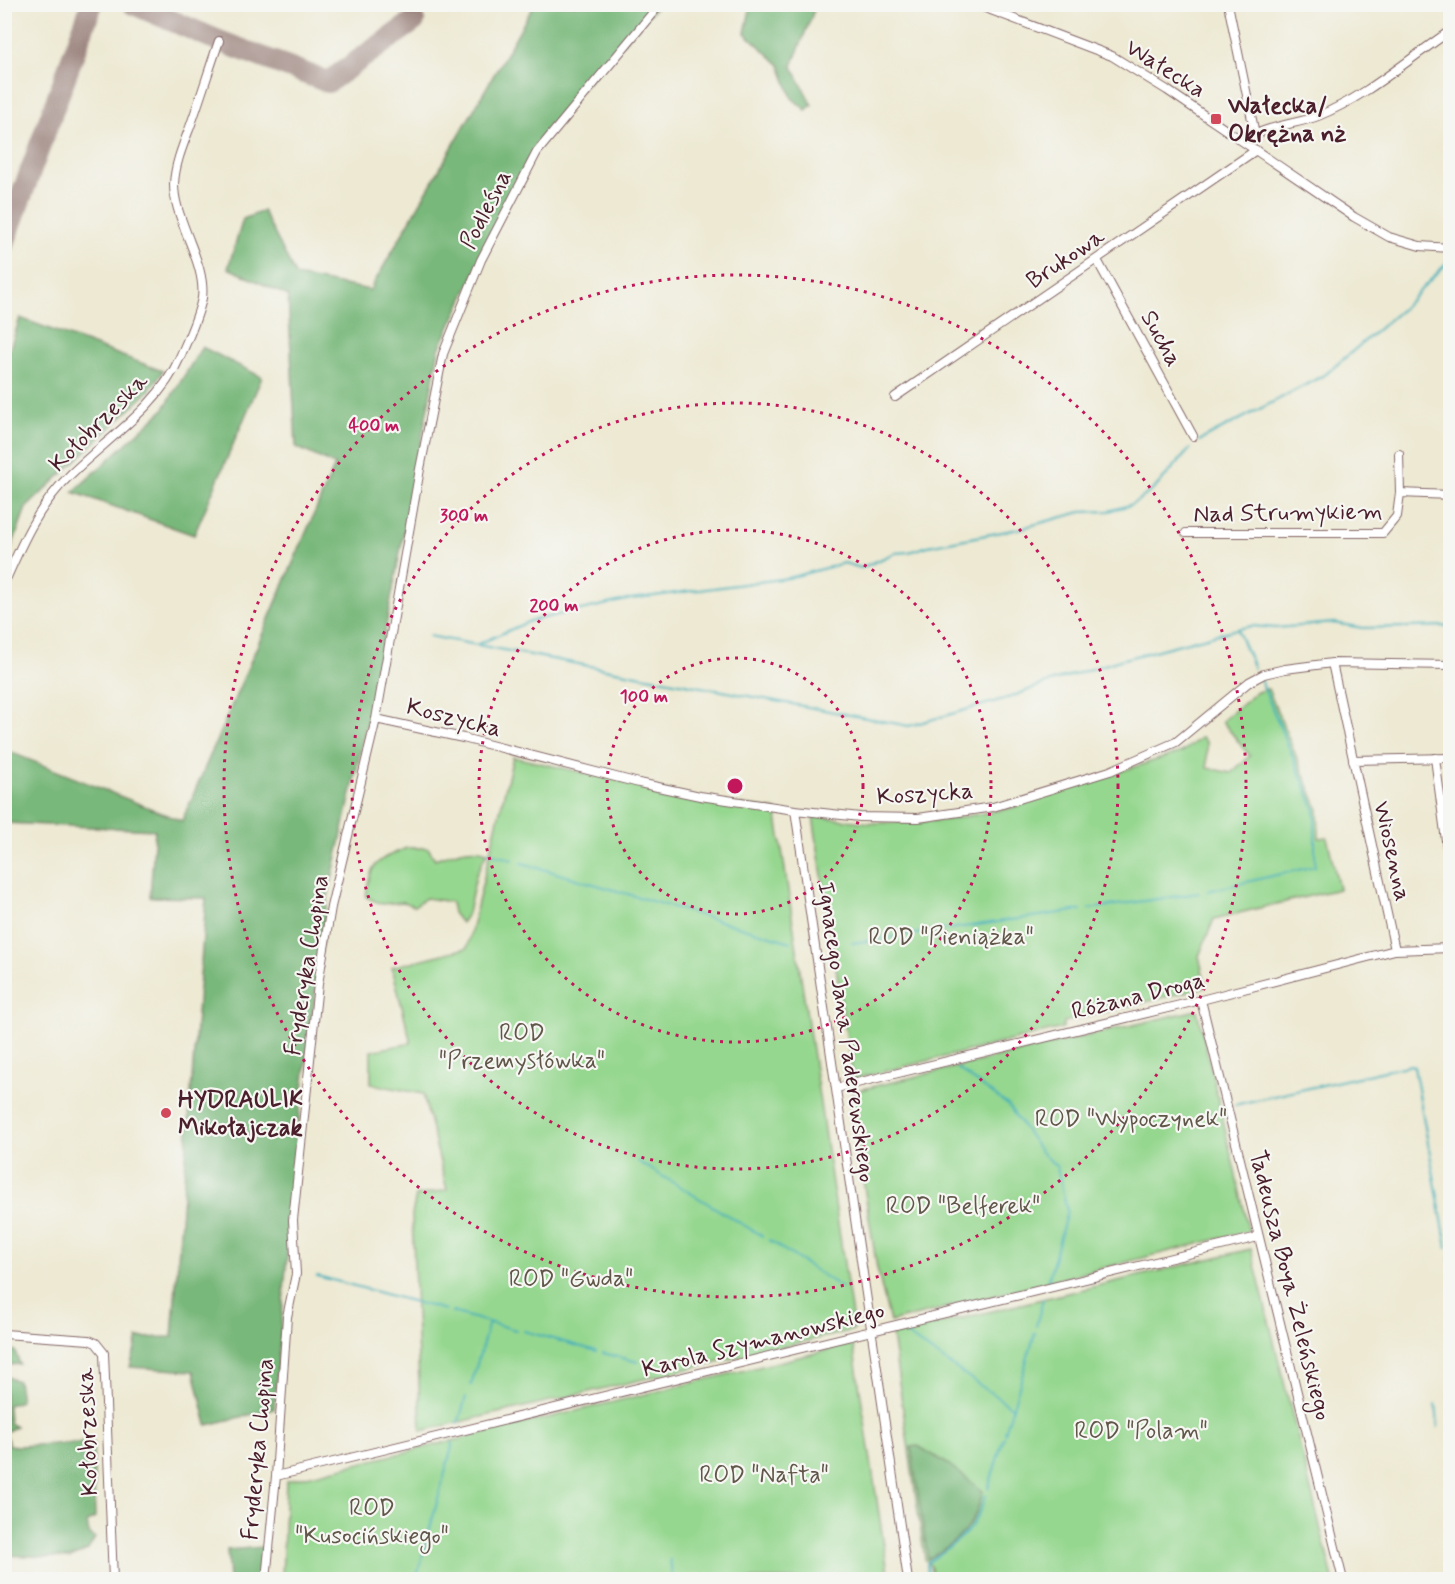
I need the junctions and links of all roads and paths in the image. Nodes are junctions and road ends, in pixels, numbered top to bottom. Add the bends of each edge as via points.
1 (660, 4) edge
2 (975, 4) edge
3 (1228, 4) edge
4 (1450, 31) edge
5 (219, 41) dead end
6 (1255, 134) junction
7 (1245, 143) junction
8 (1256, 150) junction
9 (1450, 248) edge
10 (1097, 260) junction
11 (895, 397) dead end
12 (1193, 436) dead end
13 (1399, 454) dead end
14 (420, 470) joint
15 (1400, 493) junction
16 (1450, 495) edge
17 (1186, 533) dead end
18 (4, 584) edge
19 (1332, 663) junction
20 (1450, 665) edge
21 (376, 719) junction
22 (1434, 758) junction
23 (1450, 758) edge
24 (1353, 760) junction
25 (795, 810) junction
26 (1449, 863) dead end
27 (1450, 948) edge
28 (1395, 950) junction
29 (1201, 1000) junction
30 (836, 1088) junction
31 (1258, 1237) junction
32 (871, 1333) junction
33 (4, 1334) edge
34 (276, 1476) junction
35 (112, 1580) edge
36 (266, 1580) edge
37 (908, 1580) edge
38 (1343, 1580) edge

1 - 14 street, Podleśna via 537,152 507,208 443,354
2 - 7 street, Wałecka via 1112,56
3 - 6 street
4 - 6 street via 1345,104 1317,117
5 - 18 street, Kołobrzeska via 181,151 174,184 177,207 196,258 202,296 179,360 163,386 68,477 37,515
6 - 7 street
7 - 8 street, Wałecka
8 - 9 street, Wałecka via 1389,237 1420,246
8 - 10 street, Brukowa
10 - 11 street, Brukowa
10 - 12 street, Sucha
13 - 15 street, Nad Strumykiem
14 - 21 street, Fryderyka Chopina
15 - 16 street, Nad Strumykiem
15 - 17 street, Nad Strumykiem via 1397,516 1383,533
19 - 20 street, Koszycka
19 - 24 street, Wiosenna
19 - 25 street, Koszycka via 1264,674 1176,742 1110,771 993,807 918,818
21 - 25 street, Koszycka via 639,783
21 - 34 street, Fryderyka Chopina via 331,907 318,984 293,1220 296,1274 287,1317
22 - 23 street
22 - 24 street
22 - 26 street
24 - 28 street, Wiosenna
25 - 30 street, Ignacego Jana Paderewskiego
27 - 28 street, Różana Droga
28 - 29 street, Różana Droga
29 - 30 street, Różana Droga
29 - 31 street, Tadeusza Boya Żeleńskiego
30 - 32 street, Ignacego Jana Paderewskiego
31 - 32 street, Karola Szymanowskiego
31 - 38 street, Tadeusza Boya Żeleńskiego
32 - 34 street, Karola Szymanowskiego
32 - 37 street, Ignacego Jana Paderewskiego
33 - 35 street, Kołobrzeska via 89,1340 104,1353
34 - 36 street, Fryderyka Chopina

